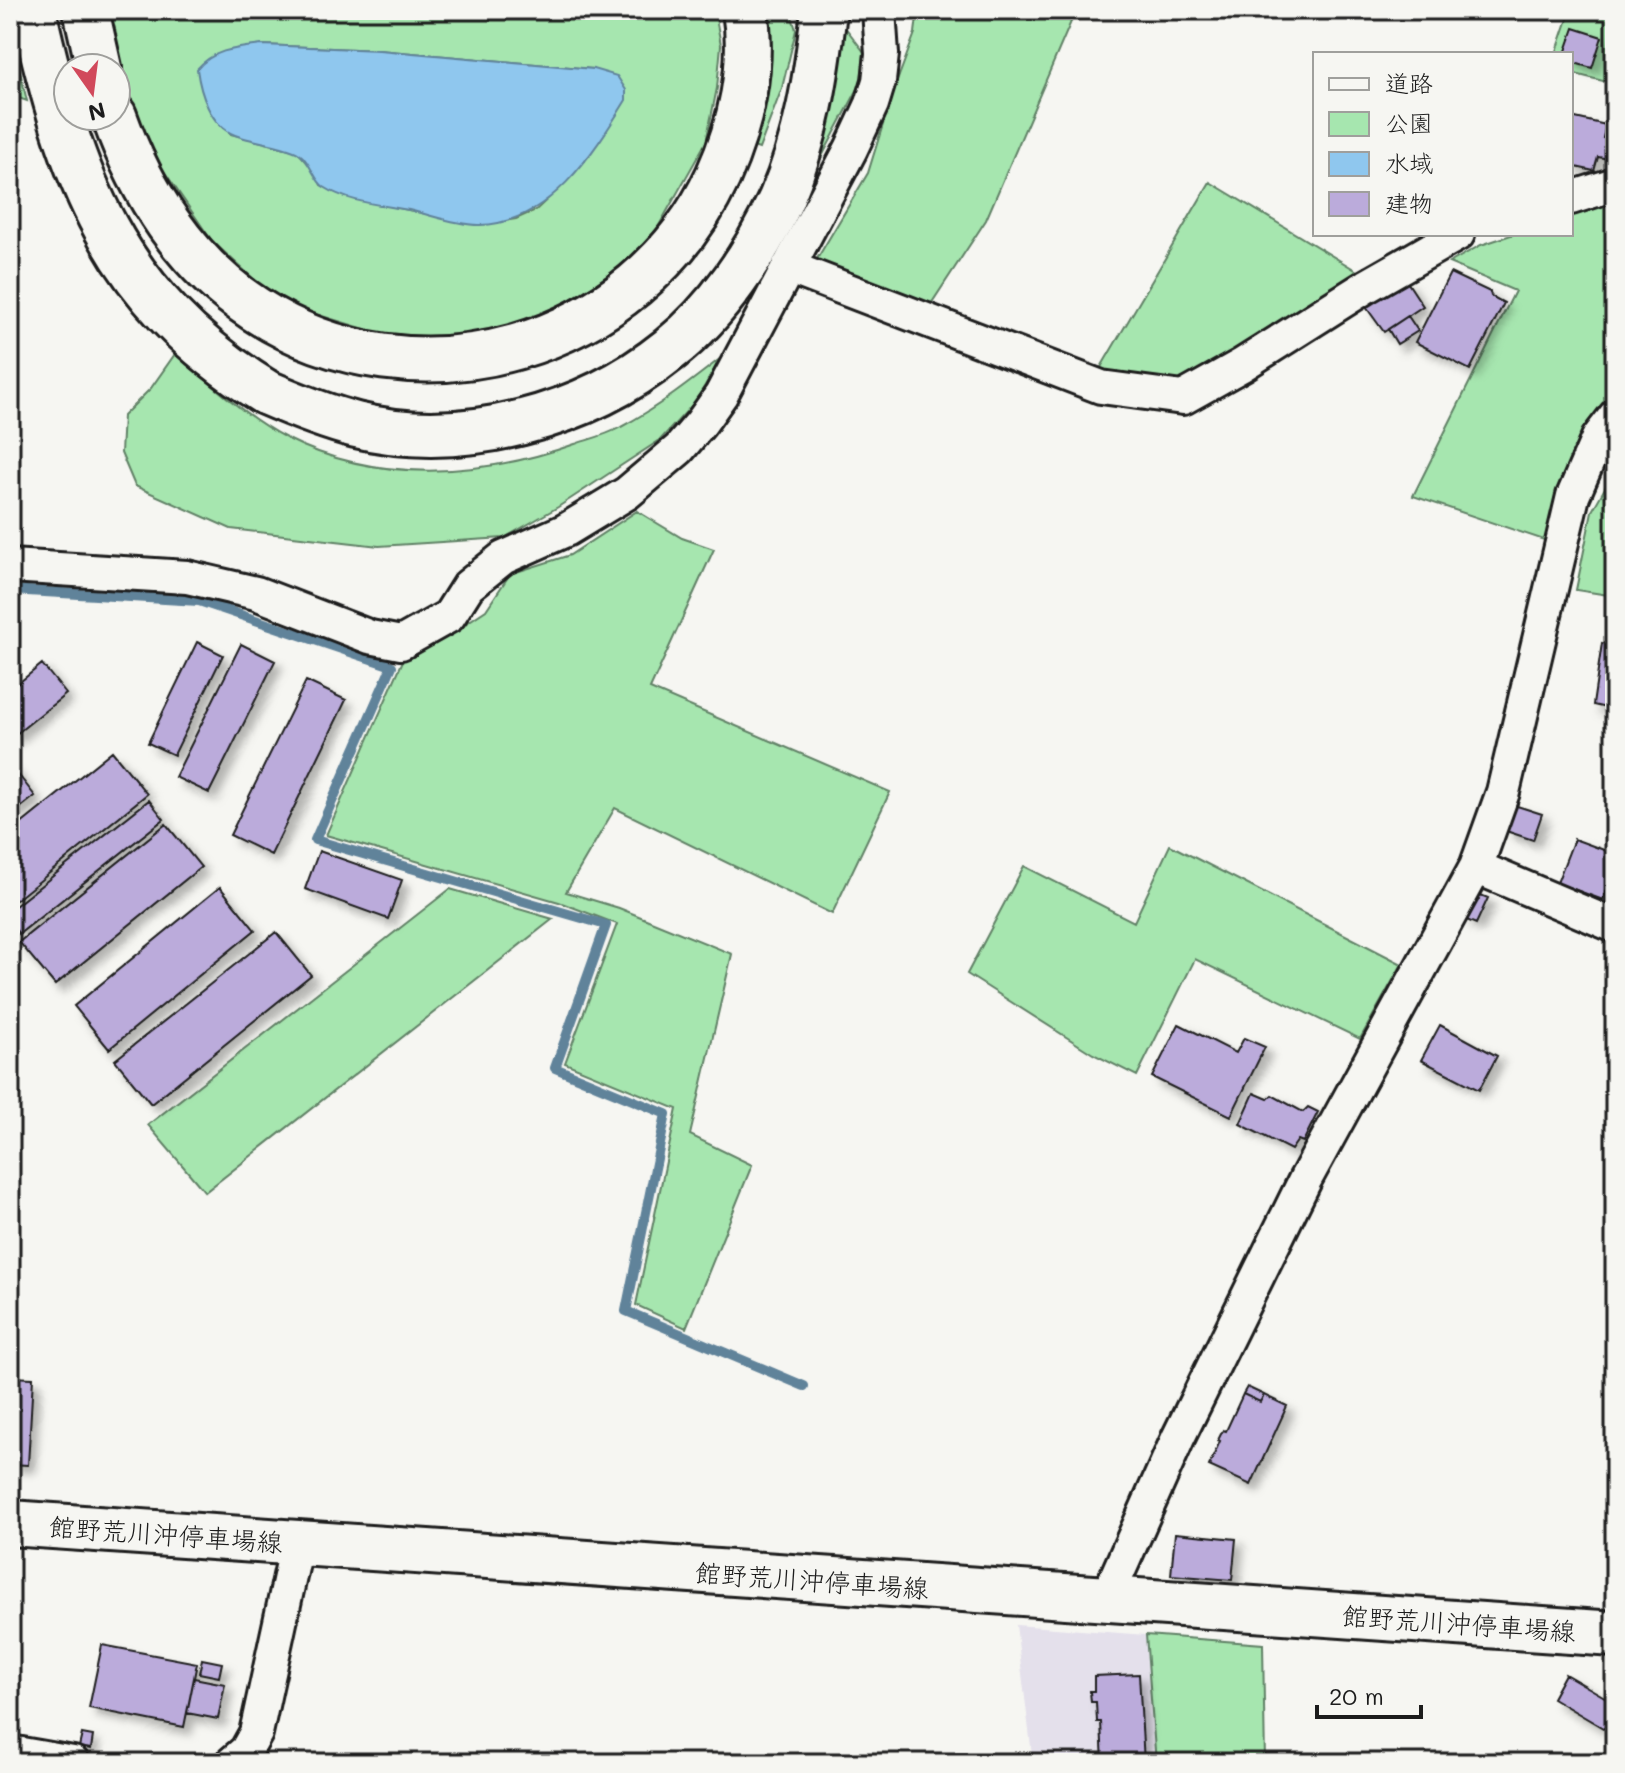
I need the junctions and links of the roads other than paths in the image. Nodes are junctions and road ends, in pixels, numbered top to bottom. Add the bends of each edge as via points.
1 (33, 10) edge
2 (53, 10) edge
3 (86, 10) edge
4 (745, 10) edge
5 (824, 10) edge
6 (879, 10) edge
7 (10, 25) edge
8 (95, 52) edge
9 (121, 132) edge
10 (1615, 184) edge
11 (1573, 197) edge
12 (1454, 236) edge
13 (788, 267) junction
14 (1615, 416) edge
15 (10, 566) edge
16 (1476, 867) junction
17 (1615, 926) edge
18 (10, 1523) edge
19 (297, 1544) junction
20 (1106, 1600) junction
21 (1615, 1634) edge
22 (10, 1752) edge
23 (73, 1763) edge
24 (232, 1763) edge

1 - 5 main road, bridge via 66,137 87,191 108,235 159,305 225,367 265,392 358,426 409,433 455,433 550,414 633,375 705,317 759,242 781,199 811,100
2 - 7 street
3 - 8 main road
4 - 9 main road via 747,64 741,108 707,200 640,280 599,312 514,349 470,357 386,357 298,333 254,309 190,251 139,177
6 - 13 street via 882,54 872,104
10 - 11 street
12 - 13 street via 1183,398 1101,387
13 - 15 street via 721,395 679,449 627,493 566,530 503,558 468,586 449,616 401,643 370,637 256,593 187,577
14 - 16 street via 1598,438 1573,496 1503,792
16 - 17 street
16 - 20 street via 1306,1178 1178,1438
18 - 19 main road, 館野荒川沖停車場線
19 - 20 main road, 館野荒川沖停車場線
19 - 24 street via 256,1733
20 - 21 main road, 館野荒川沖停車場線
22 - 23 street

